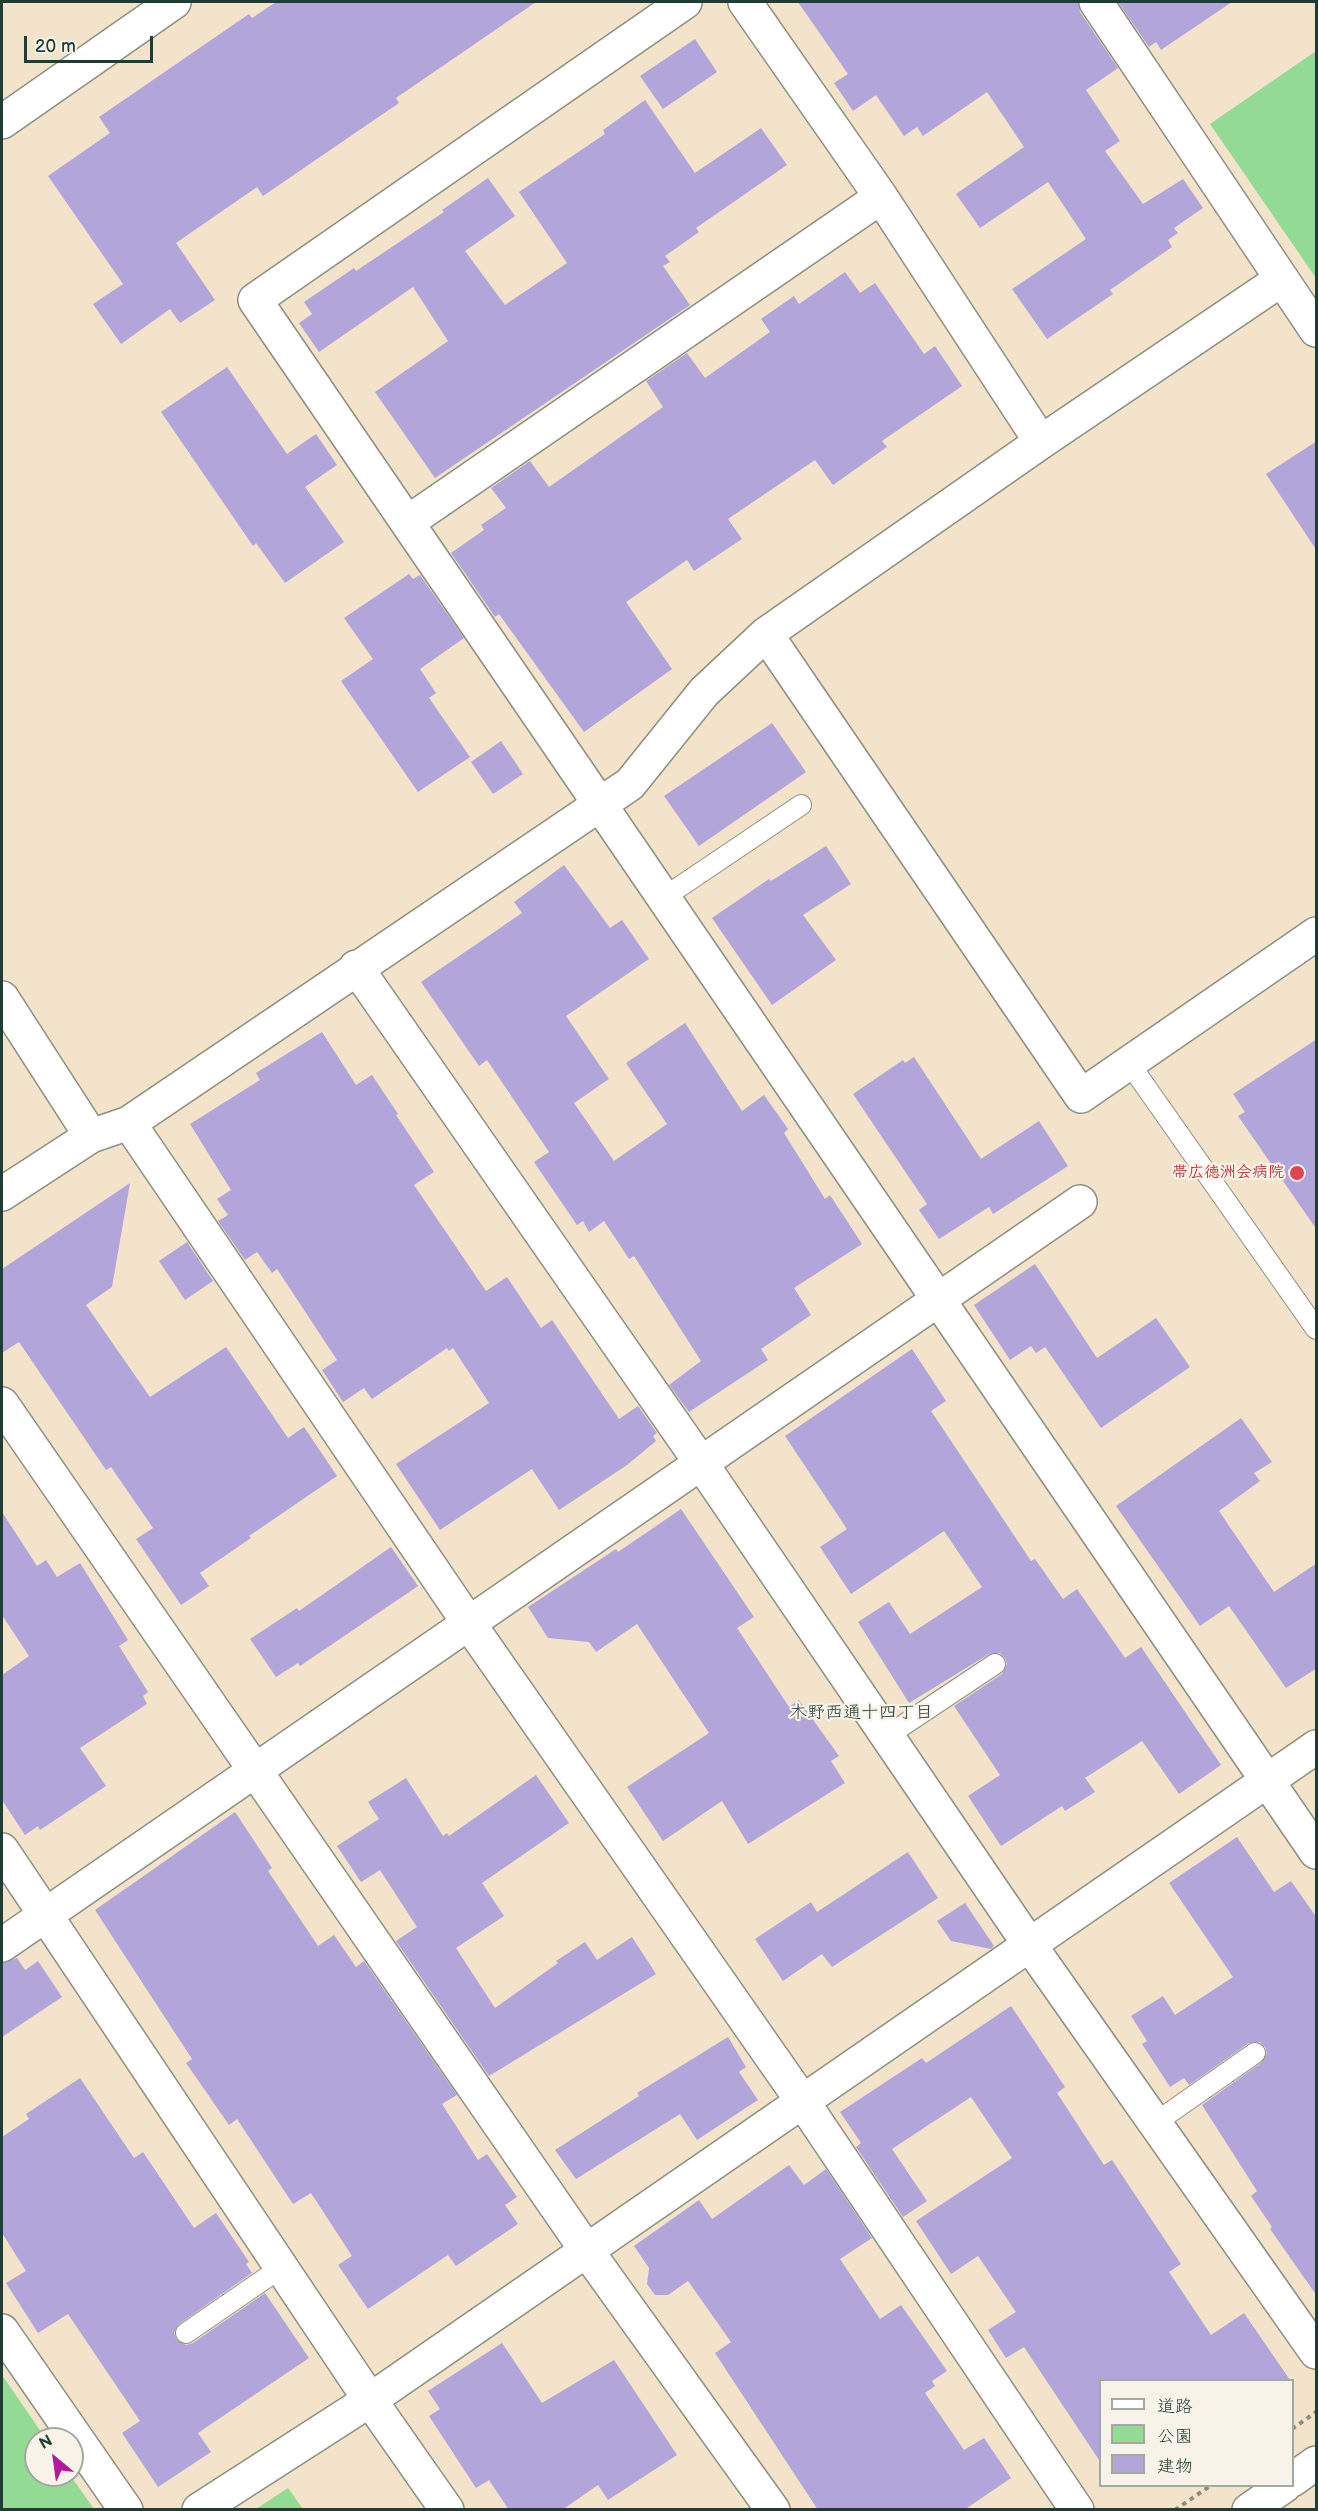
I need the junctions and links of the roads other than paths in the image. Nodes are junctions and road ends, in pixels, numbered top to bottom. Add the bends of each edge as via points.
1 (174, 2) edge
2 (685, 2) edge
3 (745, 2) edge
4 (1096, 2) edge
5 (2, 122) edge
6 (881, 197) junction
7 (1282, 279) junction
8 (1317, 330) edge
9 (1041, 442) junction
10 (408, 522) junction
11 (766, 634) junction
12 (598, 804) junction
13 (801, 805) dead end
14 (663, 898) junction
15 (1317, 934) edge
16 (356, 967) junction
17 (2, 999) edge
18 (1129, 1062) junction
19 (129, 1122) junction
20 (91, 1136) junction
21 (2, 1194) edge
22 (1080, 1202) dead end
23 (939, 1301) junction
24 (1317, 1329) edge
25 (2, 1404) edge
26 (701, 1463) junction
27 (470, 1625) junction
28 (995, 1664) dead end
29 (887, 1736) junction
30 (1317, 1747) edge
31 (255, 1771) junction
32 (1267, 1782) junction
33 (2, 1850) edge
34 (1317, 1852) edge
35 (46, 1914) junction
36 (1029, 1944) junction
37 (2, 1946) edge
38 (1255, 2053) dead end
39 (802, 2102) junction
40 (1155, 2123) junction
41 (587, 2251) junction
42 (282, 2267) junction
43 (2, 2331) edge
44 (186, 2333) dead end
45 (1317, 2352) edge
46 (370, 2400) junction
47 (1317, 2463) edge
48 (1294, 2479) edge
49 (1283, 2487) edge
50 (126, 2510) edge
51 (199, 2510) edge
52 (447, 2510) edge
53 (773, 2510) edge
54 (1077, 2510) edge
55 (1249, 2510) edge

1 - 5 street
2 - 10 street via 255,300
3 - 6 street
4 - 7 street
6 - 9 street
6 - 10 street
7 - 8 street
7 - 9 street
9 - 11 street
10 - 12 street
11 - 12 street via 704,692 630,784
11 - 18 street via 1081,1095
12 - 14 street
12 - 16 street
13 - 14 lane
14 - 23 street
15 - 18 street
16 - 19 street
16 - 26 street
17 - 20 street
18 - 24 lane
19 - 20 street
19 - 27 street
20 - 21 street
22 - 23 street
23 - 26 street
23 - 32 street
25 - 31 street
26 - 27 street
26 - 29 street
27 - 31 street
27 - 39 street
28 - 29 lane
29 - 36 street
30 - 32 street
31 - 35 street
31 - 41 street
32 - 34 street
32 - 36 street
33 - 35 street
35 - 37 street
35 - 42 street
36 - 39 street
36 - 40 street
38 - 40 lane
39 - 41 street
39 - 54 street
40 - 45 street
41 - 46 street
41 - 53 street
42 - 44 lane
42 - 46 street
43 - 50 street
46 - 51 street
46 - 52 street
47 - 48 street
49 - 55 street

